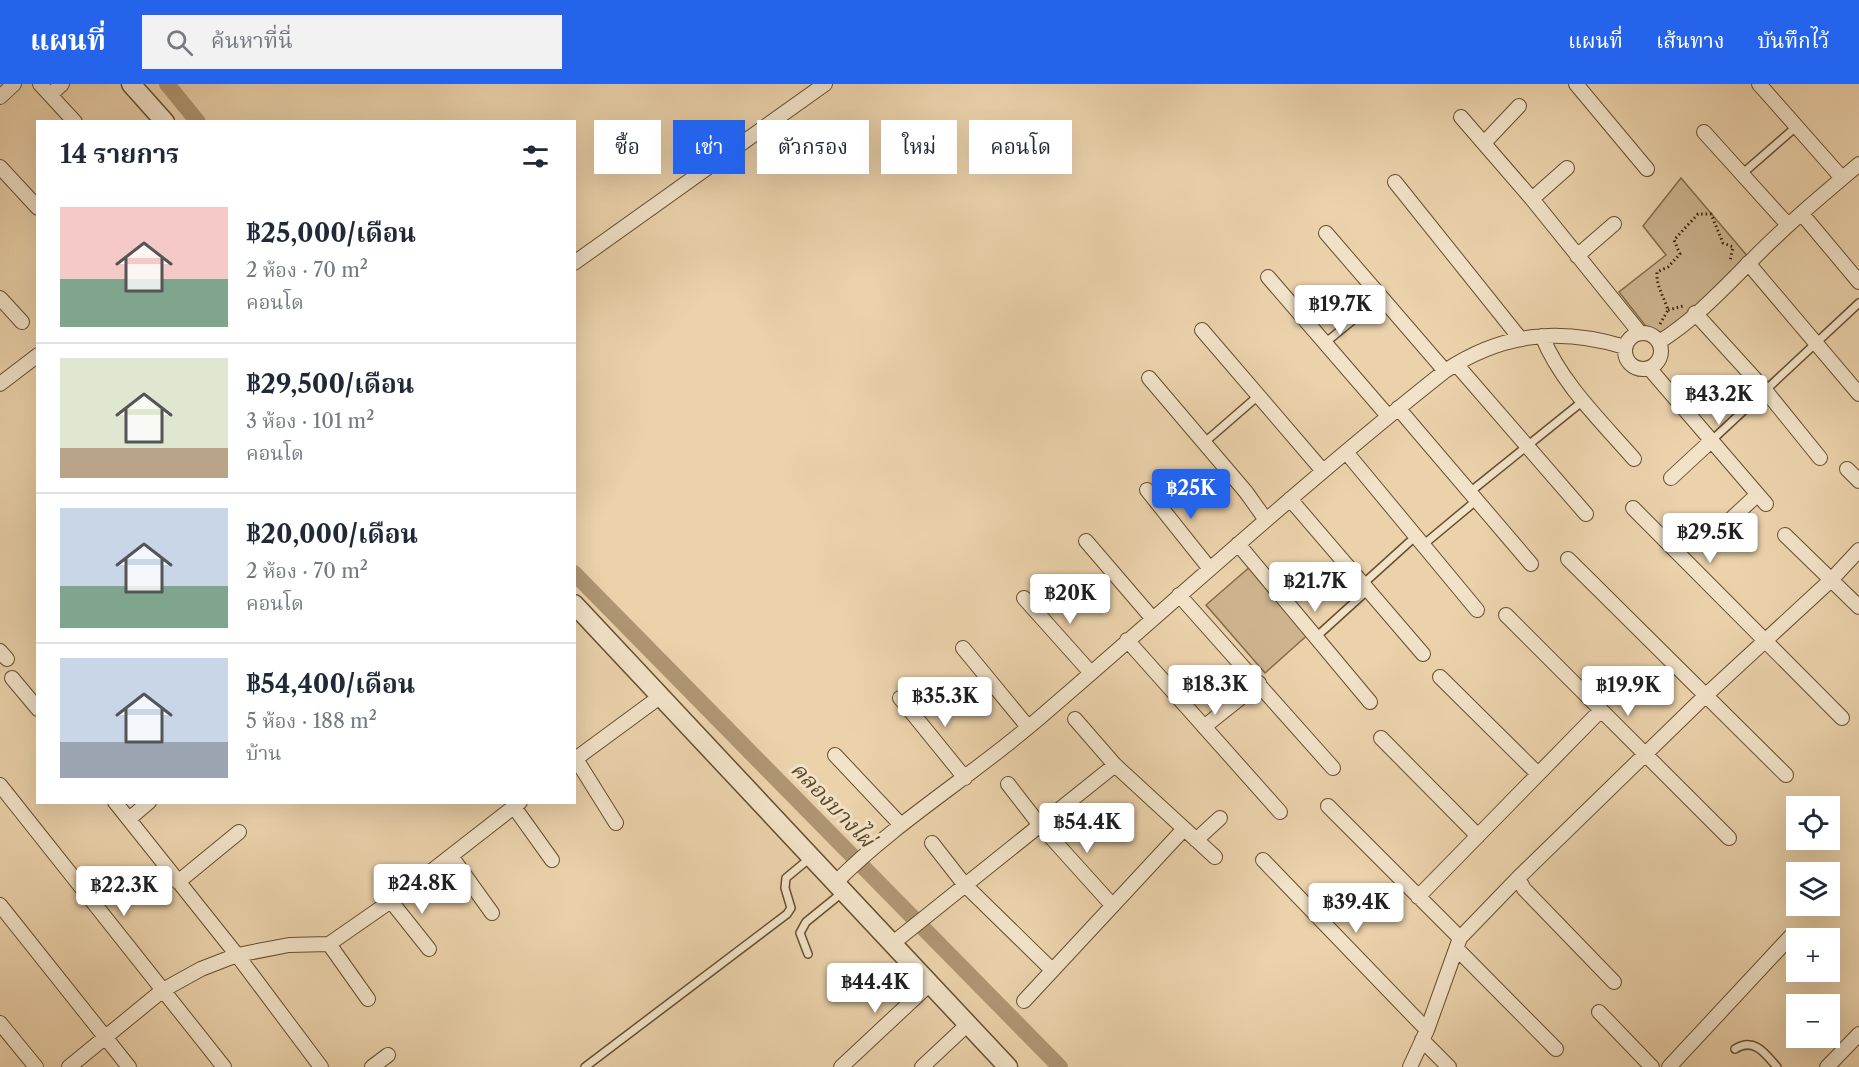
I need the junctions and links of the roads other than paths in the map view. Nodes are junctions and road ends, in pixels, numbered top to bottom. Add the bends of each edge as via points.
1 (14, 84) edge
2 (40, 84) edge
3 (62, 84) edge
4 (131, 84) edge
5 (825, 84) edge
6 (1576, 84) edge
7 (1759, 84) edge
8 (50, 95) junction
9 (0, 97) edge
10 (1519, 106) dead end
11 (1461, 117) dead end
12 (73, 120) edge
13 (163, 120) edge
14 (1797, 126) junction
15 (1704, 132) dead end
16 (1484, 143) junction
17 (0, 167) edge
18 (1858, 167) edge
19 (1567, 168) dead end
20 (1647, 169) dead end
21 (1742, 174) junction
22 (1842, 178) junction
23 (1395, 182) dead end
24 (1532, 199) junction
25 (36, 206) edge
26 (1802, 214) junction
27 (1614, 224) dead end
28 (1788, 225) junction
29 (1326, 233) dead end
30 (1577, 256) junction
31 (576, 262) edge
32 (1748, 263) junction
33 (1268, 278) dead end
34 (1859, 282) edge
35 (1381, 297) junction
36 (0, 298) edge
37 (1859, 303) edge
38 (1695, 313) junction
39 (22, 322) dead end
40 (1202, 330) dead end
41 (1542, 336) junction
42 (1519, 337) junction
43 (1651, 337) junction
44 (1325, 343) junction
45 (1817, 344) junction
46 (1625, 346) junction
47 (36, 357) edge
48 (1451, 368) junction
49 (1649, 368) junction
50 (1149, 378) dead end
51 (0, 384) edge
52 (1765, 390) junction
53 (1859, 394) edge
54 (1258, 396) junction
55 (1583, 401) junction
56 (1393, 412) junction
57 (1711, 441) junction
58 (1204, 442) junction
59 (1525, 446) junction
60 (1346, 452) junction
61 (1820, 458) dead end
62 (1634, 459) dead end
63 (1847, 469) dead end
64 (1323, 471) junction
65 (1671, 478) dead end
66 (1859, 481) edge
67 (1147, 490) dead end
68 (1474, 496) junction
69 (1290, 499) junction
70 (1633, 507) dead end
71 (1586, 514) dead end
72 (1266, 520) junction
73 (1717, 532) dead end
74 (1785, 535) dead end
75 (1086, 541) dead end
76 (1420, 541) junction
77 (1238, 544) junction
78 (1859, 550) edge
79 (1568, 559) dead end
80 (1531, 564) dead end
81 (1210, 568) junction
82 (1832, 579) junction
83 (1366, 586) junction
84 (1179, 595) junction
85 (1024, 598) dead end
86 (576, 606) edge
87 (1859, 607) edge
88 (1477, 610) dead end
89 (1506, 615) dead end
90 (1153, 618) junction
91 (1315, 638) junction
92 (1127, 640) junction
93 (1764, 642) junction
94 (963, 648) dead end
95 (1423, 654) dead end
96 (1091, 673) junction
97 (1440, 677) dead end
98 (12, 678) dead end
99 (1259, 683) junction
100 (661, 696) junction
101 (900, 698) dead end
102 (1704, 698) junction
103 (35, 701) edge
104 (1370, 702) dead end
105 (1600, 711) junction
106 (1076, 718) dead end
107 (1842, 718) dead end
108 (1028, 727) junction
109 (1204, 727) junction
110 (1381, 738) dead end
111 (836, 755) dead end
112 (1645, 756) junction
113 (576, 759) edge
114 (576, 762) edge
115 (1115, 765) junction
116 (1333, 768) dead end
117 (1538, 774) junction
118 (1785, 775) dead end
119 (965, 777) junction
120 (1008, 784) dead end
121 (0, 785) edge
122 (117, 804) edge
123 (147, 804) edge
124 (517, 805) edge
125 (1328, 806) dead end
126 (1280, 812) dead end
127 (1220, 818) dead end
128 (129, 819) junction
129 (616, 823) dead end
130 (1039, 824) junction
131 (902, 825) junction
132 (1183, 830) junction
133 (239, 832) dead end
134 (1478, 836) junction
135 (1729, 838) dead end
136 (1196, 840) junction
137 (932, 843) dead end
138 (451, 856) junction
139 (812, 856) junction
140 (1215, 858) dead end
141 (552, 860) dead end
142 (1263, 860) dead end
143 (1518, 878) junction
144 (178, 882) junction
145 (842, 882) junction
146 (964, 884) junction
147 (1418, 897) junction
148 (390, 900) junction
149 (0, 905) edge
150 (1112, 905) junction
151 (492, 913) dead end
152 (899, 937) junction
153 (1786, 941) edge
154 (1458, 943) junction
155 (329, 944) junction
156 (429, 949) dead end
157 (808, 954) dead end
158 (237, 955) junction
159 (1052, 970) junction
160 (1614, 982) dead end
161 (931, 983) junction
162 (163, 990) junction
163 (368, 999) dead end
164 (1024, 1001) dead end
165 (1599, 1012) dead end
166 (0, 1023) edge
167 (969, 1024) junction
168 (1859, 1034) edge
169 (1425, 1035) junction
170 (106, 1037) junction
171 (1556, 1049) dead end
172 (1735, 1049) dead end
173 (388, 1055) dead end
174 (36, 1067) edge
175 (69, 1067) edge
176 (129, 1067) edge
177 (224, 1067) edge
178 (321, 1067) edge
179 (372, 1067) edge
180 (585, 1067) edge
181 (841, 1067) edge
182 (922, 1067) edge
183 (1008, 1067) edge
184 (1410, 1067) edge
185 (1449, 1067) edge
186 (1652, 1067) edge
187 (1669, 1067) edge
188 (1777, 1067) edge
189 (1827, 1067) edge

1 - 9 street
2 - 8 street
3 - 8 street
4 - 13 street
5 - 31 street
6 - 20 street
7 - 14 street
8 - 12 street
10 - 16 street
11 - 16 street
14 - 21 lane
14 - 22 street
15 - 21 street
16 - 24 street
17 - 25 street
18 - 22 street
19 - 24 street
21 - 28 street
22 - 26 street
23 - 42 street
24 - 30 street
26 - 28 street
26 - 34 street
27 - 30 street
28 - 32 street
29 - 35 street
30 - 43 street
32 - 38 street
32 - 45 street
33 - 44 street
35 - 44 lane
35 - 48 street
36 - 39 street
37 - 45 lane
38 - 43 street via 1677,331
38 - 52 street
40 - 54 street
41 - 42 street
41 - 46 street via 1581,337
41 - 55 street via 1549,355
42 - 48 street via 1468,356
43 - 46 street via 1633,335
43 - 49 street via 1661,354
44 - 56 street
45 - 52 lane
45 - 53 street
46 - 49 street via 1628,362 1641,369
47 - 51 street
48 - 56 street
48 - 59 street
49 - 57 street
50 - 58 street
52 - 57 lane
52 - 61 street
54 - 58 lane
54 - 64 street
55 - 59 lane
55 - 62 street
56 - 60 street
56 - 68 street
57 - 65 street
57 - 73 street via 1762,499
58 - 72 street
59 - 68 lane
59 - 71 street
60 - 64 street
60 - 76 street
63 - 66 street
64 - 69 street
67 - 81 street
68 - 76 lane
68 - 80 street
69 - 72 street
69 - 83 street
70 - 93 street
72 - 77 street
74 - 82 street
75 - 90 street
76 - 83 lane
76 - 88 street
77 - 81 street
77 - 91 street
78 - 82 street
79 - 102 street
81 - 84 street
82 - 87 street
82 - 93 street
83 - 91 lane
83 - 95 street
84 - 90 street
84 - 99 street
85 - 96 street
86 - 100 street
89 - 105 street
90 - 92 street
91 - 104 street
92 - 96 street
92 - 109 street
93 - 102 street
93 - 107 street
94 - 108 street
96 - 108 street
97 - 117 street
98 - 103 street
99 - 109 street
99 - 116 street
100 - 113 street
100 - 139 street
101 - 119 street
102 - 112 street
102 - 118 street
105 - 112 street
105 - 117 street
106 - 115 street
108 - 119 street
109 - 126 street
110 - 134 street
111 - 131 street
112 - 135 street
112 - 143 street
114 - 129 street
115 - 130 street
115 - 132 street
117 - 134 street
119 - 131 street
120 - 130 street
121 - 162 street
122 - 128 street
123 - 128 street
124 - 138 street
124 - 141 street
125 - 147 street
127 - 136 street
128 - 144 street
130 - 146 street
130 - 150 street
131 - 145 street via 864,855
132 - 136 street
132 - 150 street
133 - 144 street
134 - 147 street
136 - 140 street
137 - 146 street
138 - 148 street
138 - 151 street
139 - 145 street
139 - 180 lane via 786,878 790,908 787,914
142 - 169 street
143 - 154 street
143 - 160 street via 1524,889
144 - 158 street
145 - 152 street
145 - 157 lane via 800,933
146 - 152 street
146 - 159 street
147 - 154 street
148 - 155 street
148 - 156 street
149 - 170 street
150 - 159 street
152 - 161 street
153 - 187 street
154 - 169 street
154 - 171 street
155 - 158 street via 289,945
155 - 163 street
158 - 162 street
158 - 178 street
159 - 164 street
161 - 167 street
161 - 181 street
162 - 170 street
162 - 177 street
165 - 186 street
166 - 174 street
167 - 182 street
167 - 183 street
168 - 189 street
169 - 184 street
169 - 185 street
170 - 175 street
170 - 176 street
172 - 188 lane via 1747,1044 1757,1046
173 - 179 street

